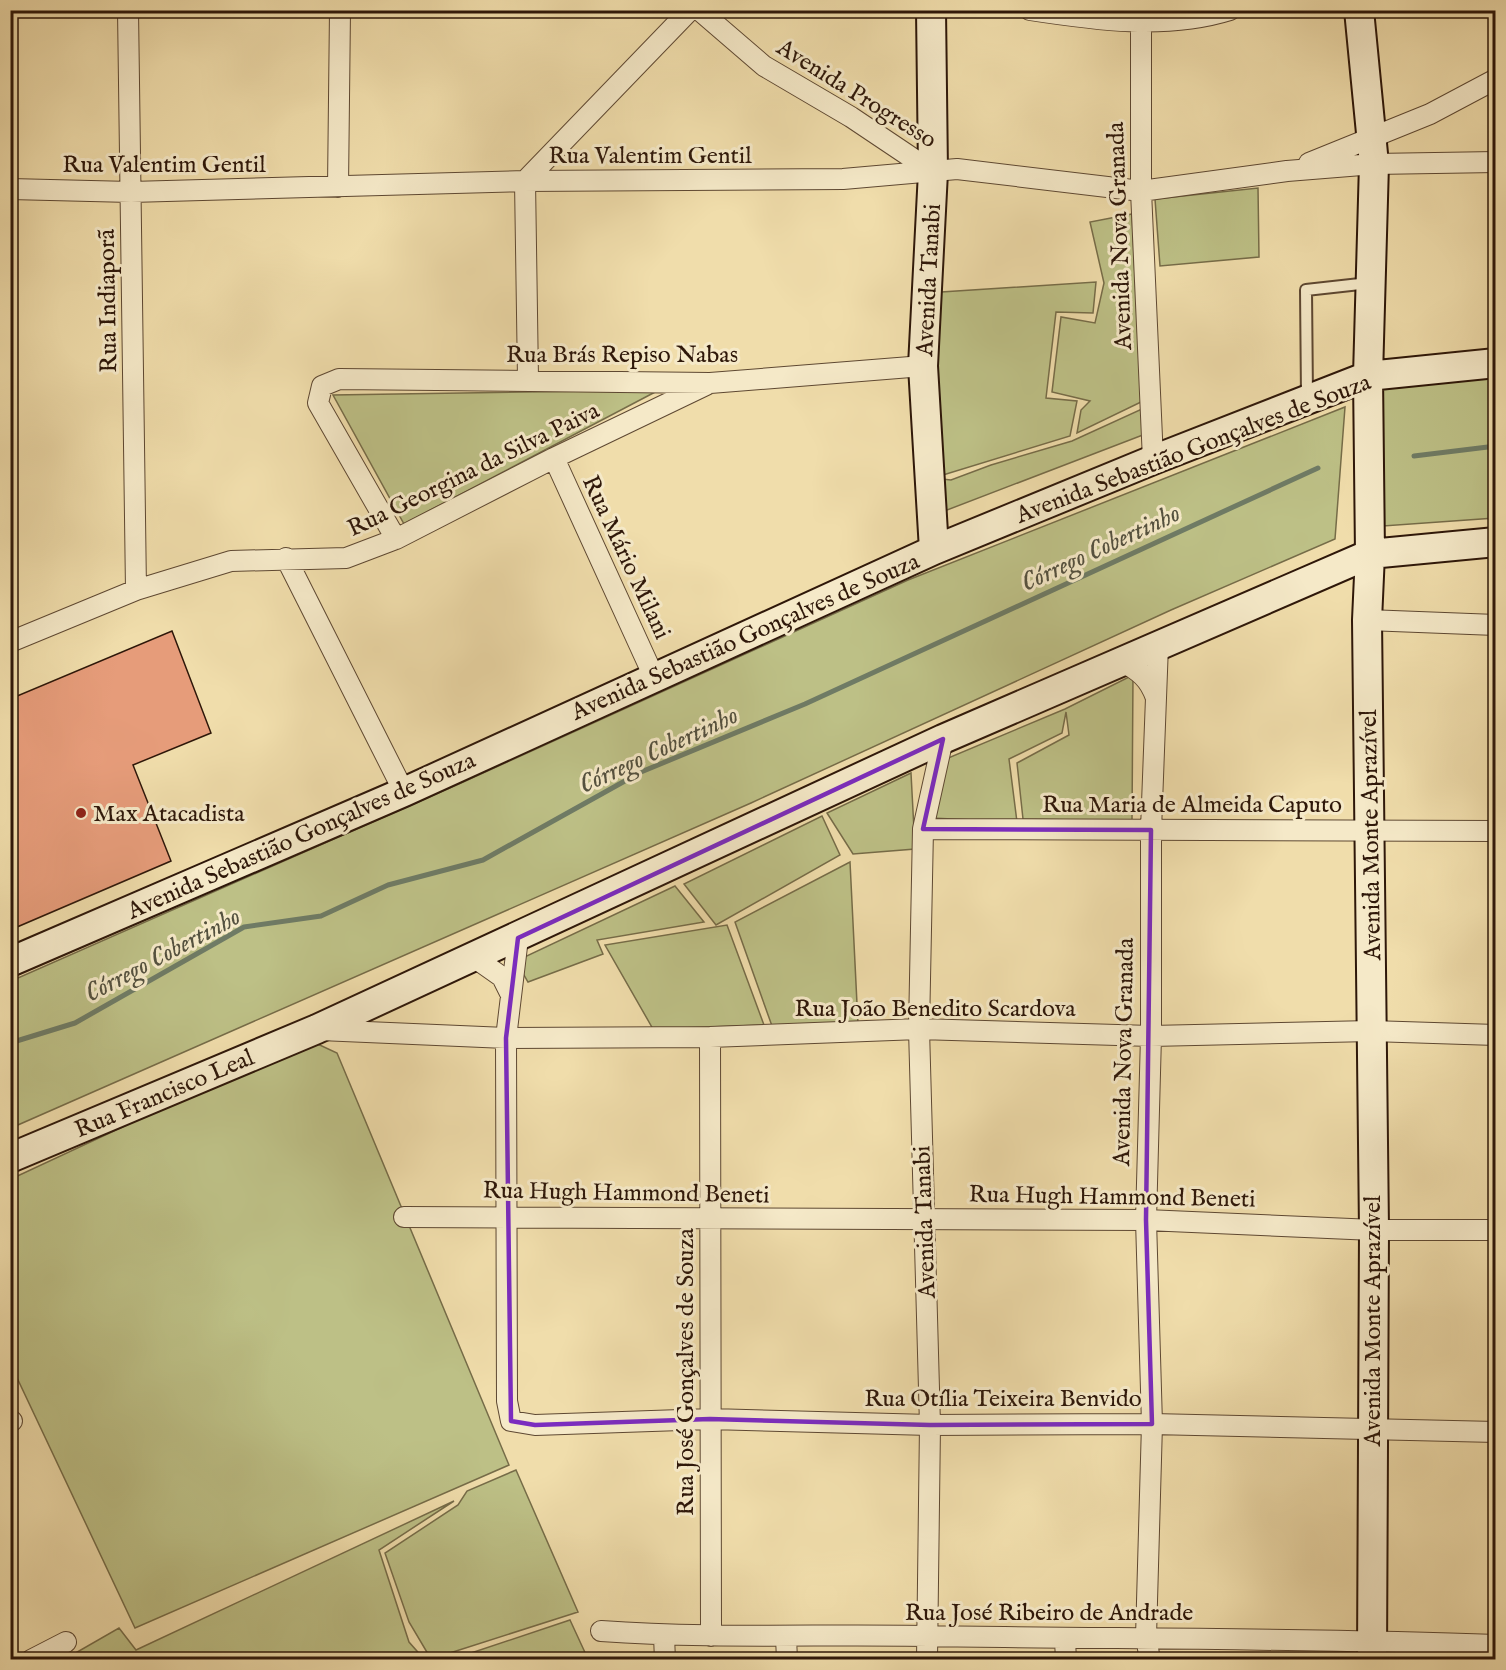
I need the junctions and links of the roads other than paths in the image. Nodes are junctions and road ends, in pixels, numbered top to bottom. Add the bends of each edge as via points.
1 (128, 10) edge
2 (340, 10) edge
3 (690, 10) edge
4 (699, 10) edge
5 (931, 10) edge
6 (1030, 10) edge
7 (1230, 10) edge
8 (1359, 10) edge
9 (1141, 16) edge
10 (1496, 80) edge
11 (1372, 152) junction
12 (1496, 162) edge
13 (933, 172) junction
14 (525, 181) junction
15 (338, 187) junction
16 (10, 189) edge
17 (1141, 191) junction
18 (131, 192) junction
19 (1371, 283) junction
20 (1496, 363) edge
21 (923, 366) junction
22 (1368, 376) junction
23 (528, 379) junction
24 (710, 383) junction
25 (1307, 400) junction
26 (554, 458) junction
27 (1153, 460) junction
28 (396, 539) junction
29 (1496, 542) edge
30 (934, 550) junction
31 (1370, 554) junction
32 (286, 558) junction
33 (136, 590) junction
34 (1367, 620) junction
35 (1496, 625) edge
36 (10, 642) edge
37 (1158, 645) junction
38 (1121, 661) junction
39 (654, 677) junction
40 (1156, 698) junction
41 (943, 739) junction
42 (899, 759) junction
43 (933, 785) junction
44 (404, 792) junction
45 (923, 829) junction
46 (1151, 830) junction
47 (1370, 831) junction
48 (1496, 831) edge
49 (518, 938) junction
50 (475, 957) junction
51 (10, 962) edge
52 (511, 995) junction
53 (368, 1021) junction
54 (919, 1029) junction
55 (1371, 1031) junction
56 (1496, 1035) edge
57 (1151, 1036) junction
58 (710, 1037) junction
59 (506, 1038) junction
60 (10, 1158) edge
61 (506, 1216) junction
62 (404, 1217) dead end
63 (924, 1219) junction
64 (710, 1220) junction
65 (1146, 1220) junction
66 (1374, 1230) junction
67 (1496, 1230) edge
68 (711, 1419) junction
69 (1152, 1424) junction
70 (930, 1425) junction
71 (1371, 1430) junction
72 (1496, 1432) edge
73 (602, 1631) dead end
74 (664, 1636) junction
75 (711, 1636) junction
76 (927, 1636) junction
77 (786, 1637) junction
78 (1146, 1637) junction
79 (66, 1642) dead end
80 (1496, 1645) edge
81 (1066, 1650) edge
82 (1372, 1650) edge
83 (31, 1659) edge
84 (665, 1659) edge
85 (787, 1659) edge
86 (927, 1659) edge
87 (1150, 1659) edge

1 - 18 street, Rua Indiaporã
2 - 15 street
3 - 14 street
4 - 13 street, Avenida Progresso via 764,66 851,117
5 - 13 main road, Avenida Tanabi
6 - 9 street
7 - 9 street via 1207,17
8 - 11 main road, Avenida Monte Aprazível
9 - 17 street, Avenida Nova Granada
10 - 11 street via 1430,114
11 - 12 street, Rua Valentim Gentil
11 - 17 street, Rua Valentim Gentil via 1287,171
11 - 19 main road, Avenida Monte Aprazível
13 - 14 street, Rua Valentim Gentil via 843,179
13 - 17 street, Rua Valentim Gentil via 957,169
13 - 21 main road, Avenida Tanabi
14 - 15 street, Rua Valentim Gentil
14 - 23 street
15 - 18 street, Rua Valentim Gentil
16 - 18 street, Rua Valentim Gentil
17 - 27 street, Avenida Nova Granada
18 - 33 street, Rua Indiaporã
19 - 22 main road, Avenida Monte Aprazível
19 - 25 lane via 1306,290
20 - 22 main road, Avenida Sebastião Gonçalves de Souza
21 - 24 street, Rua Brás Repiso Nabas
21 - 30 main road, Avenida Tanabi
22 - 25 main road, Avenida Sebastião Gonçalves de Souza
22 - 31 main road, Avenida Monte Aprazível
23 - 24 street, Rua Brás Repiso Nabas
23 - 28 street, Rua Brás Repiso Nabas via 339,379 322,386 318,403
24 - 26 street, Rua Georgina da Silva Paiva
25 - 27 main road, Avenida Sebastião Gonçalves de Souza
26 - 28 street, Rua Georgina da Silva Paiva
26 - 39 street, Rua Mário Milani
27 - 30 main road, Avenida Sebastião Gonçalves de Souza
28 - 32 street, Rua Georgina da Silva Paiva via 346,558
29 - 31 main road
30 - 39 main road, Avenida Sebastião Gonçalves de Souza
31 - 34 main road, Avenida Monte Aprazível
31 - 37 main road
32 - 33 street, Rua Georgina da Silva Paiva via 231,561
32 - 44 street
33 - 36 street, Rua Georgina da Silva Paiva
34 - 35 street
34 - 47 main road, Avenida Monte Aprazível
37 - 38 main road
37 - 40 street, Avenida Nova Granada
38 - 40 street via 1141,672
38 - 41 main road
39 - 44 main road, Avenida Sebastião Gonçalves de Souza
40 - 46 street, Avenida Nova Granada
41 - 42 main road
41 - 43 street, Avenida Tanabi
42 - 43 street via 915,764 928,774
42 - 49 main road
43 - 45 street, Avenida Tanabi
44 - 51 main road, Avenida Sebastião Gonçalves de Souza
45 - 46 street, Rua Maria de Almeida Caputo
45 - 54 street, Avenida Tanabi
46 - 47 street, Rua Maria de Almeida Caputo
46 - 57 street, Avenida Nova Granada
47 - 48 street, Rua Maria de Almeida Caputo
47 - 55 main road, Avenida Monte Aprazível
49 - 50 main road
49 - 52 street
50 - 52 street via 502,977
50 - 53 main road
52 - 59 street
53 - 59 street, Rua João Benedito Scardova
53 - 60 main road, Rua Francisco Leal via 317,1029
54 - 57 street, Rua João Benedito Scardova
54 - 58 street, Rua João Benedito Scardova
54 - 63 street, Avenida Tanabi
55 - 56 street, Rua João Benedito Scardova
55 - 57 street, Rua João Benedito Scardova
55 - 66 main road, Avenida Monte Aprazível
57 - 65 street, Avenida Nova Granada
58 - 59 street, Rua João Benedito Scardova
58 - 64 street, Rua José Gonçalves de Souza
59 - 61 street
61 - 62 street, Rua Hugh Hammond Beneti
61 - 64 street, Rua Hugh Hammond Beneti
61 - 68 street, Rua Otília Teixeira Benvido via 507,1401 512,1421 535,1425
63 - 64 street, Rua Hugh Hammond Beneti
63 - 65 street, Rua Hugh Hammond Beneti
63 - 70 street, Avenida Tanabi
64 - 68 street, Rua José Gonçalves de Souza
65 - 66 street, Rua Hugh Hammond Beneti
65 - 69 street, Avenida Nova Granada
66 - 67 street, Rua Hugh Hammond Beneti
66 - 71 main road, Avenida Monte Aprazível
68 - 70 street, Rua Otília Teixeira Benvido
68 - 75 street, Rua José Gonçalves de Souza
69 - 70 street, Rua Otília Teixeira Benvido
69 - 71 street, Rua Otília Teixeira Benvido
69 - 78 street, Avenida Nova Granada
70 - 76 street, Avenida Tanabi
71 - 72 street, Rua Otília Teixeira Benvido
71 - 82 main road, Avenida Monte Aprazível
73 - 74 street, Rua José Ribeiro de Andrade
74 - 75 street, Rua José Ribeiro de Andrade
74 - 84 street
75 - 77 street, Rua José Ribeiro de Andrade
76 - 77 street, Rua José Ribeiro de Andrade
76 - 81 street, Rua José Ribeiro de Andrade
76 - 86 street, Avenida Tanabi
77 - 85 street
78 - 81 street, Rua José Ribeiro de Andrade
78 - 82 street, Rua José Ribeiro de Andrade
78 - 87 street, Avenida Nova Granada
79 - 83 street
80 - 82 street, Rua José Ribeiro de Andrade

